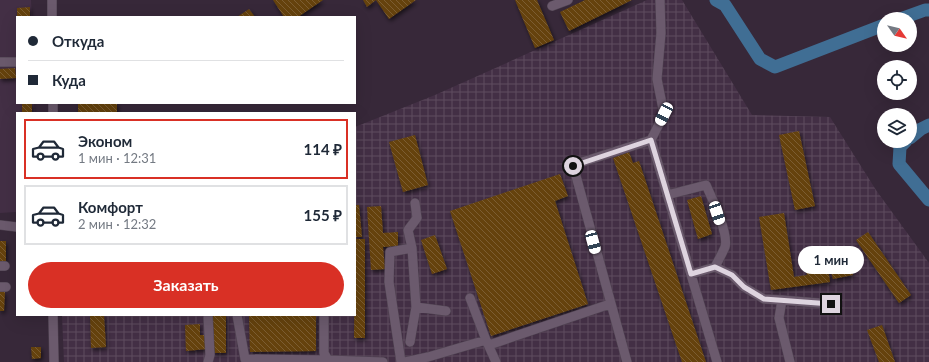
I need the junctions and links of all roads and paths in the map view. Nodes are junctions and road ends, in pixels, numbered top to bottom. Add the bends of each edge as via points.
1 (52, 0) edge
2 (568, 0) edge
3 (660, 0) edge
4 (552, 6) dead end
5 (52, 16) edge
6 (0, 62) edge
7 (16, 62) edge
8 (651, 140) junction
9 (667, 195) junction
10 (415, 203) dead end
11 (0, 225) edge
12 (16, 227) edge
13 (412, 248) junction
14 (715, 267) junction
15 (691, 274) junction
16 (470, 298) dead end
17 (782, 300) junction
18 (610, 304) junction
19 (831, 304) dead end
20 (416, 307) junction
21 (446, 311) dead end
22 (53, 316) edge
23 (208, 316) edge
24 (237, 316) edge
25 (324, 316) edge
26 (410, 342) dead end
27 (488, 343) junction
28 (328, 360) junction
29 (54, 362) edge
30 (208, 362) edge
31 (383, 362) edge
32 (401, 362) edge
33 (405, 362) edge
34 (496, 362) edge
35 (627, 362) edge
36 (717, 362) edge
37 (790, 362) edge

1 - 5 street
2 - 4 street
3 - 8 street via 661,33 657,79 664,114
6 - 7 street
8 - 9 street
8 - 18 street via 573,166
9 - 14 street via 706,185 724,236 725,246
9 - 15 street
10 - 13 street via 416,218 408,230
11 - 12 street
13 - 20 street via 418,267
13 - 32 street via 390,252 389,282
14 - 15 street
14 - 17 street via 732,275 744,287 764,299
15 - 36 street
16 - 27 street
17 - 19 street
17 - 37 street via 779,318
18 - 27 street
18 - 35 street
20 - 21 street
20 - 26 street
22 - 29 street
23 - 30 street
24 - 28 street via 245,359
25 - 28 street via 324,353
27 - 33 street
27 - 34 street
28 - 31 street

